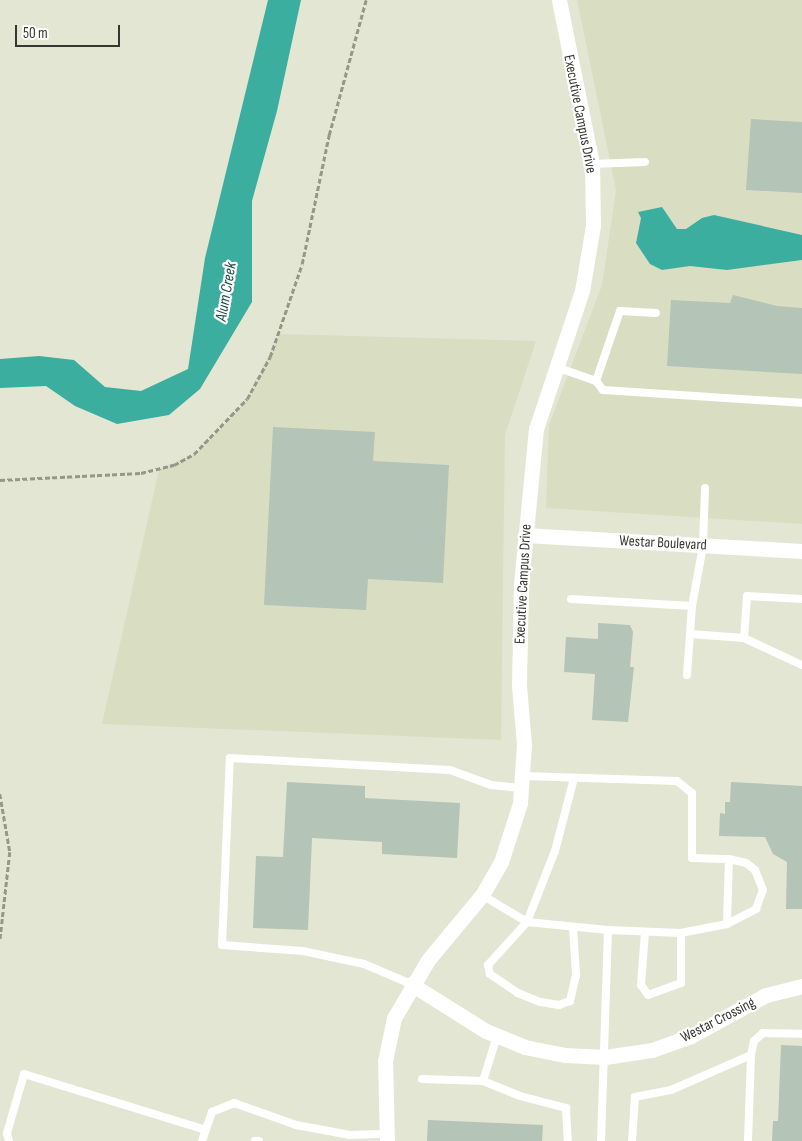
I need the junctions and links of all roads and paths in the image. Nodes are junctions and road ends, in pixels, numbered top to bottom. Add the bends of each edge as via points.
1 (366, 0) edge
2 (559, 0) edge
3 (645, 162) dead end
4 (592, 164) junction
5 (656, 313) dead end
6 (556, 367) junction
7 (596, 381) junction
8 (802, 404) edge
9 (0, 480) edge
10 (705, 488) dead end
11 (525, 535) junction
12 (703, 546) junction
13 (802, 551) edge
14 (571, 599) dead end
15 (802, 599) edge
16 (692, 606) junction
17 (690, 634) junction
18 (744, 638) junction
19 (801, 662) edge
20 (687, 674) dead end
21 (574, 778) junction
22 (523, 782) junction
23 (0, 794) edge
24 (728, 859) junction
25 (482, 895) junction
26 (527, 922) junction
27 (727, 924) junction
28 (573, 928) junction
29 (608, 930) junction
30 (645, 932) junction
31 (681, 933) junction
32 (0, 941) edge
33 (411, 984) junction
34 (802, 986) edge
35 (802, 1034) edge
36 (497, 1036) junction
37 (752, 1055) junction
38 (605, 1056) junction
39 (422, 1079) dead end
40 (483, 1081) junction
41 (206, 1130) junction
42 (386, 1138) edge
43 (9, 1141) edge
44 (202, 1141) edge
45 (255, 1141) edge
46 (259, 1141) edge
47 (568, 1141) edge
48 (601, 1141) edge
49 (632, 1141) edge
50 (748, 1141) edge

1 - 9 path via 329,136 302,264 270,357 247,398 194,454 174,465 140,473
2 - 4 street, Executive Campus Drive
3 - 4 lane
4 - 6 street, Executive Campus Drive via 594,216 589,258
5 - 7 lane via 620,311
6 - 7 lane
6 - 11 street, Executive Campus Drive via 536,429
7 - 8 lane via 603,390
10 - 12 lane
11 - 12 street, Westar Boulevard
11 - 22 street, Executive Campus Drive via 520,650
12 - 13 street, Westar Boulevard
12 - 16 lane
14 - 16 lane
15 - 18 lane via 747,596
16 - 17 lane
17 - 18 lane
17 - 20 lane
18 - 19 lane
21 - 22 lane
21 - 24 lane via 677,780 692,793 692,858
21 - 26 lane via 555,850
22 - 25 street, Executive Campus Drive via 512,833 501,862
22 - 33 lane via 491,785 450,770 230,758 222,945 303,951 364,964
23 - 32 path via 10,852
24 - 27 lane
24 - 27 lane via 746,863 755,870 762,890 756,909
25 - 26 lane
25 - 33 street, Executive Campus Drive
26 - 28 lane
26 - 28 lane via 488,965 490,974 518,993 558,1005 570,1001 573,992 576,975
27 - 31 lane
28 - 29 lane
29 - 30 lane
29 - 38 lane
30 - 31 lane
30 - 31 lane via 641,985 648,995 681,983
33 - 36 street, Westar Crossing
33 - 42 street, Executive Campus Drive via 394,1018 385,1061
34 - 38 street, Westar Crossing via 766,995 692,1036 652,1050
35 - 37 lane via 763,1033 754,1041
36 - 38 street, Westar Crossing via 525,1047 566,1055
36 - 40 lane
37 - 49 lane via 671,1090 635,1097
37 - 50 lane
38 - 48 lane
39 - 40 lane
40 - 47 lane via 520,1096 566,1108
41 - 42 lane via 212,1112 234,1103 296,1125
41 - 43 lane via 24,1074 7,1133
41 - 44 lane
45 - 46 lane

